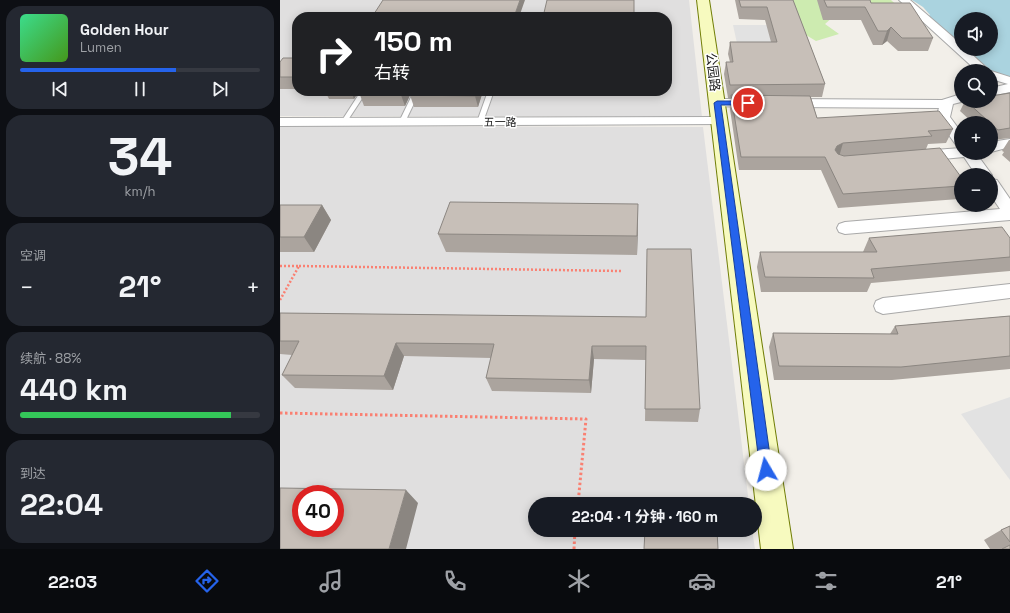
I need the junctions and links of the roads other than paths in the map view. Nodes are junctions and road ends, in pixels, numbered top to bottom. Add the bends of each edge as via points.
1 (695, 0) edge
2 (704, 0) edge
3 (904, 0) edge
4 (976, 64) edge
5 (998, 77) edge
6 (1010, 81) edge
7 (1010, 88) edge
8 (998, 91) edge
9 (361, 96) edge
10 (415, 96) edge
11 (489, 96) edge
12 (954, 100) edge
13 (946, 104) junction
14 (715, 115) junction
15 (280, 122) edge
16 (344, 122) junction
17 (402, 122) junction
18 (480, 122) junction
19 (954, 132) edge
20 (1010, 143) edge
21 (998, 146) edge
22 (954, 154) edge
23 (908, 157) edge
24 (998, 194) edge
25 (1010, 211) edge
26 (1010, 214) edge
27 (845, 228) dead end
28 (1010, 291) edge
29 (883, 306) dead end
30 (763, 549) edge
31 (777, 549) edge

1 - 14 street
2 - 14 street, 公园路
3 - 4 street
5 - 6 street
7 - 8 street
9 - 16 lane
10 - 17 lane
11 - 18 lane
12 - 13 street
13 - 14 street, 五一路 via 768,103
13 - 19 street via 943,117
14 - 18 street, 五一路
14 - 30 street
14 - 31 street, 公园路
15 - 16 street, 五一路
16 - 17 street, 五一路
17 - 18 street, 五一路
20 - 21 street
22 - 23 street
24 - 25 street
26 - 27 street
28 - 29 street

